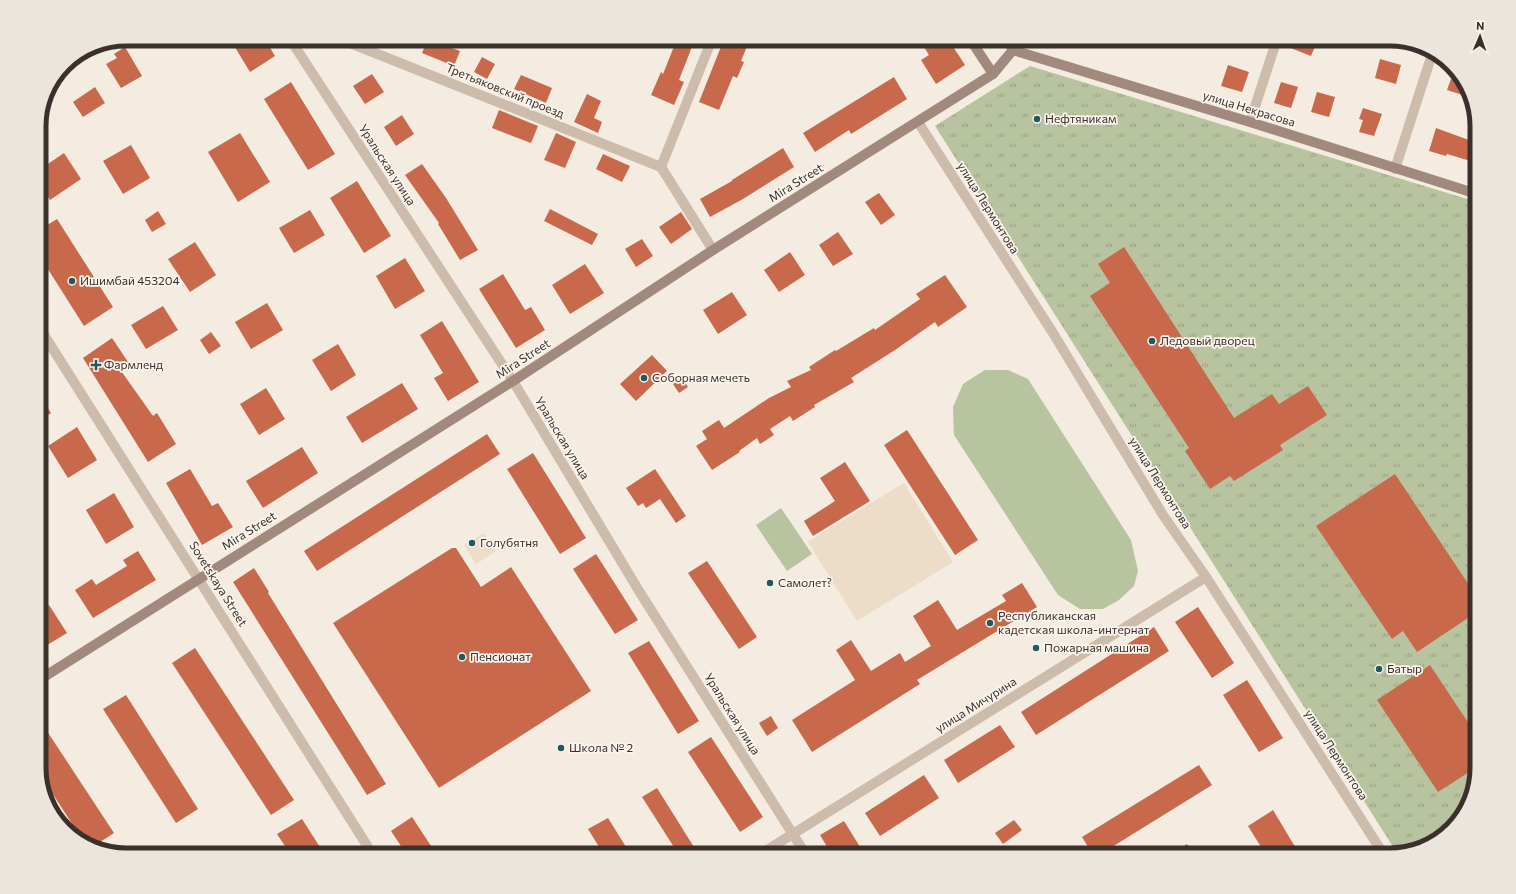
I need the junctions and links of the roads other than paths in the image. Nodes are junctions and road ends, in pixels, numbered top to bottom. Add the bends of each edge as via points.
1 (295, 46) edge
2 (358, 46) edge
3 (709, 46) edge
4 (975, 46) edge
5 (1011, 46) edge
6 (1275, 46) edge
7 (1013, 50) junction
8 (1431, 58) edge
9 (994, 74) junction
10 (918, 122) junction
11 (1250, 122) junction
12 (661, 167) junction
13 (1395, 169) junction
14 (1470, 192) edge
15 (713, 250) junction
16 (46, 338) edge
17 (513, 381) junction
18 (1206, 577) junction
19 (200, 579) junction
20 (46, 676) edge
21 (792, 834) junction
22 (369, 848) edge
23 (770, 848) edge
24 (801, 848) edge
25 (1380, 848) edge

1 - 17 street, Уральская улица
2 - 12 street, Третьяковский проезд
3 - 12 street
4 - 9 street
5 - 7 street
6 - 11 street
7 - 9 street, Mira Street
7 - 11 street, улица Некрасова
8 - 13 street
9 - 10 street, Mira Street
10 - 15 street, Mira Street
10 - 18 street, улица Лермонтова via 1053,333 1163,516
11 - 13 street, улица Некрасова
12 - 15 street
13 - 14 street, улица Некрасова
15 - 17 street, Mira Street
16 - 19 street, Sovetskaya Street
17 - 19 street, Mira Street
17 - 21 street, Уральская улица via 639,591
18 - 21 street, улица Мичурина
18 - 25 street, улица Лермонтова
19 - 20 street, Mira Street
19 - 22 street, Sovetskaya Street
21 - 23 street, улица Мичурина
21 - 24 street, Уральская улица

